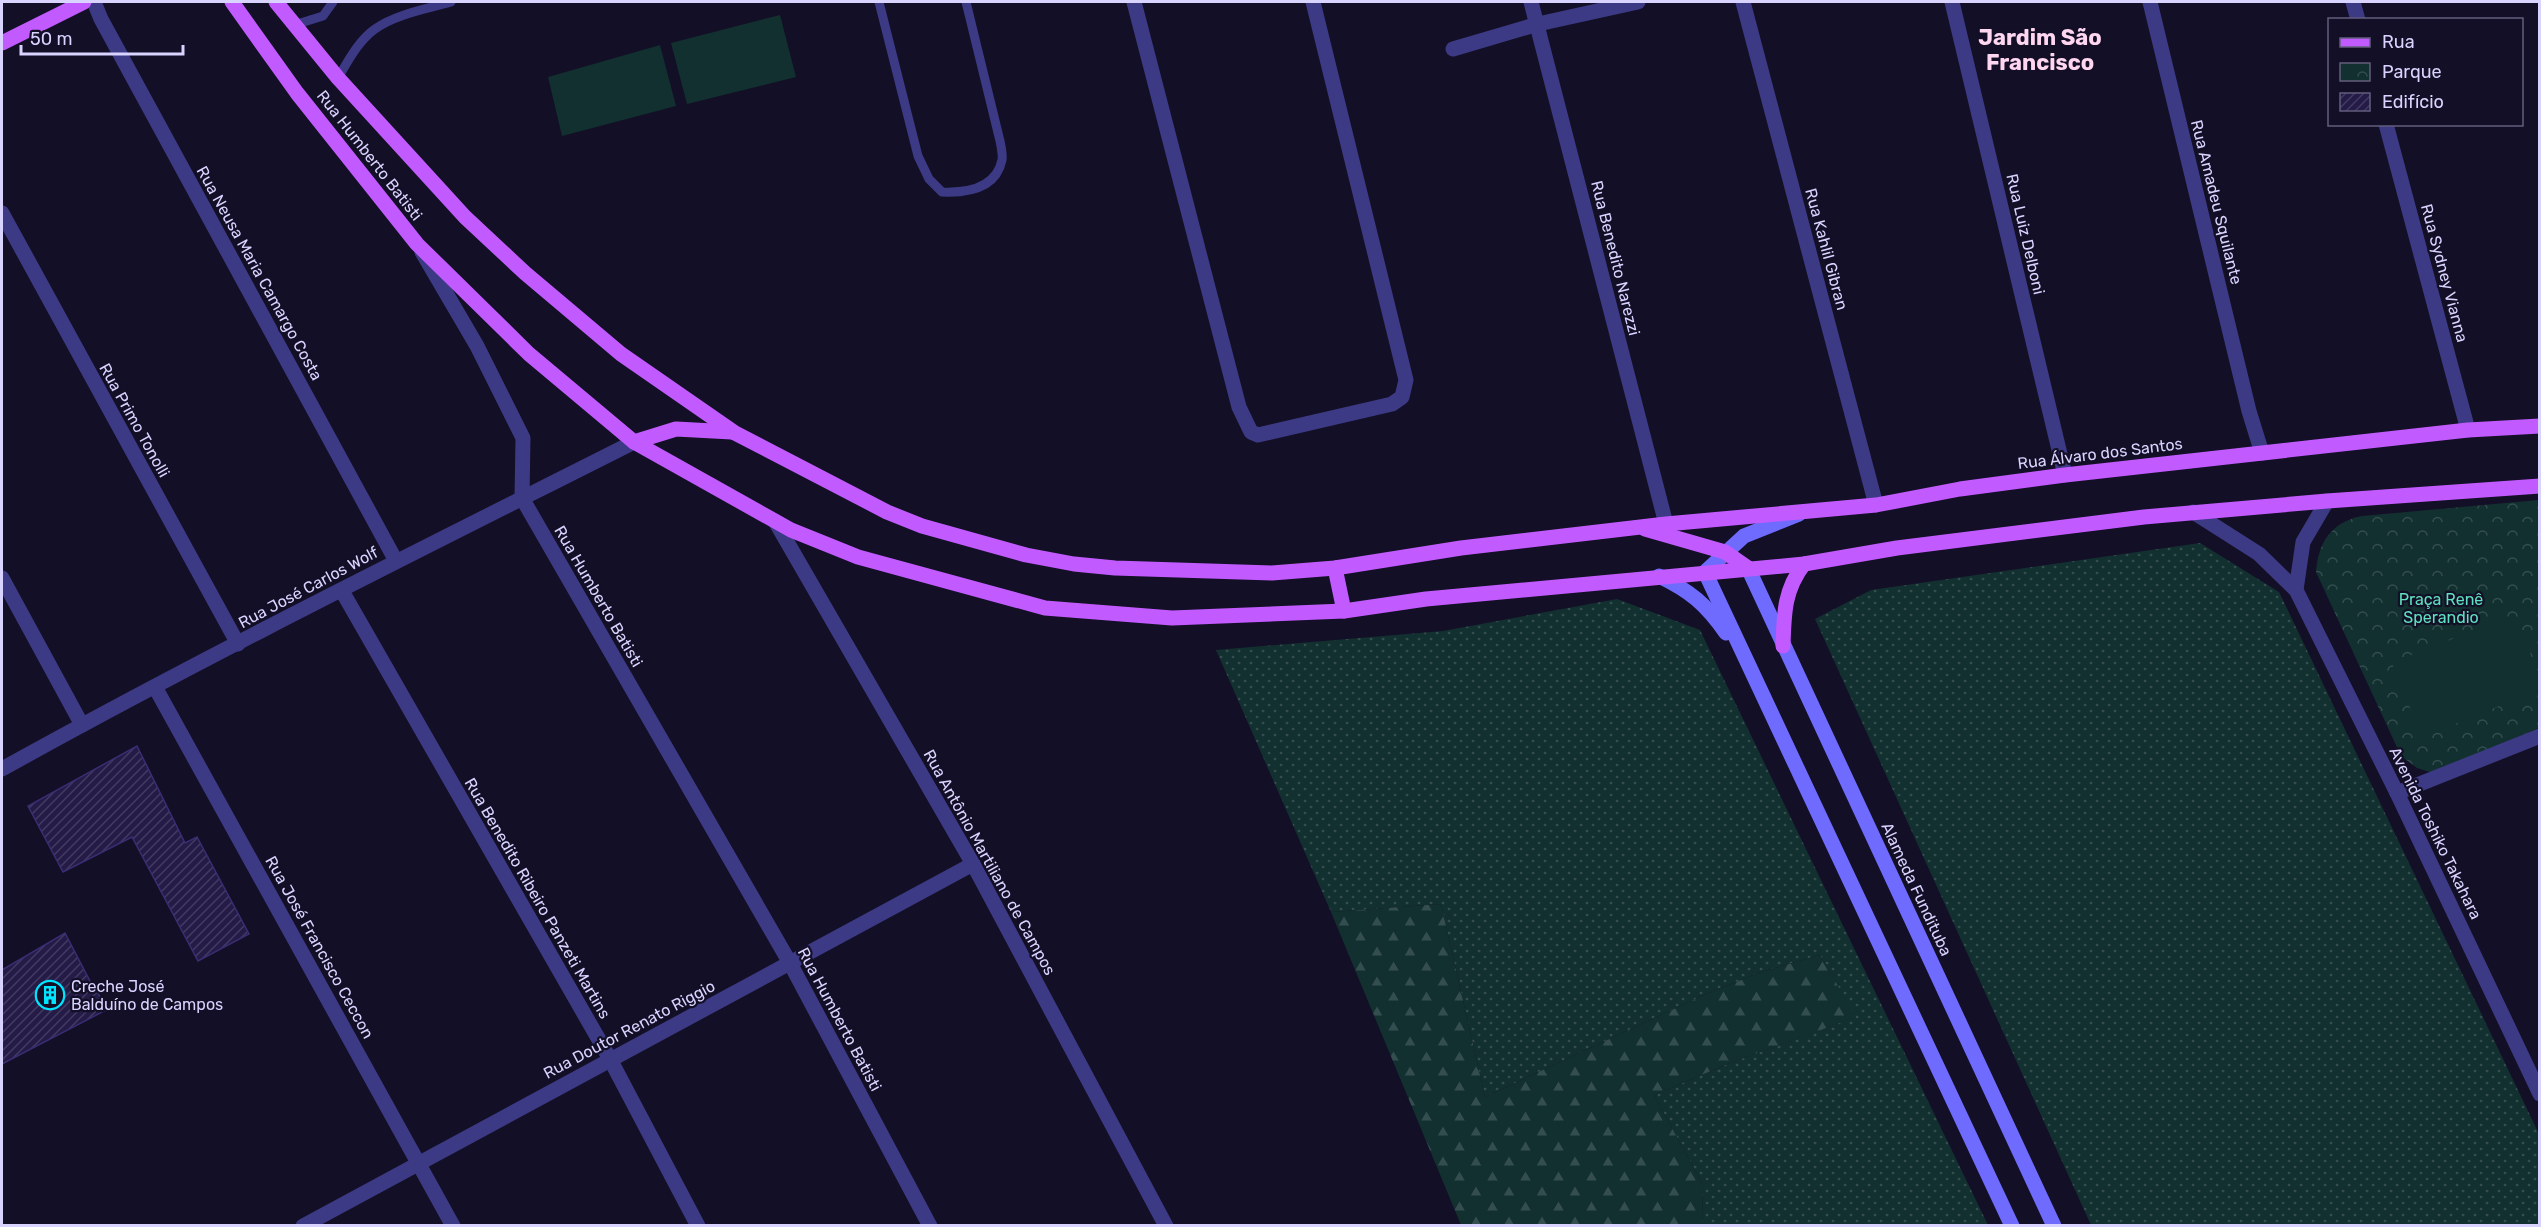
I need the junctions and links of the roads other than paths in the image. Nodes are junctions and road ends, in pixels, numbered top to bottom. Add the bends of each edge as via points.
1 (84, 2) edge
2 (94, 2) edge
3 (232, 2) edge
4 (276, 2) edge
5 (291, 2) edge
6 (333, 2) edge
7 (451, 2) edge
8 (879, 2) edge
9 (966, 2) edge
10 (1134, 2) edge
11 (1313, 2) edge
12 (1531, 2) edge
13 (1638, 2) edge
14 (1743, 2) edge
15 (1952, 2) edge
16 (2150, 2) edge
17 (2353, 2) edge
18 (2357, 18) edge
19 (1538, 24) junction
20 (294, 25) junction
21 (2, 43) edge
22 (1452, 49) dead end
23 (338, 78) junction
24 (2387, 126) edge
25 (2, 213) edge
26 (417, 244) junction
27 (2540, 426) edge
28 (2468, 430) junction
29 (735, 433) junction
30 (634, 442) junction
31 (2262, 453) junction
32 (2064, 475) junction
33 (2540, 486) edge
34 (522, 498) junction
35 (2327, 501) junction
36 (1876, 505) junction
37 (1804, 512) junction
38 (2193, 512) junction
39 (775, 521) junction
40 (1666, 524) junction
41 (1638, 527) junction
42 (1725, 552) junction
43 (396, 561) junction
44 (1804, 564) junction
45 (1335, 568) junction
46 (1748, 568) junction
47 (1706, 572) junction
48 (1659, 576) junction
49 (2, 578) edge
50 (2296, 590) junction
51 (342, 591) junction
52 (1344, 611) junction
53 (238, 644) junction
54 (1783, 646) junction
55 (1758, 681) junction
56 (155, 687) junction
57 (82, 725) junction
58 (2540, 736) edge
59 (2, 770) edge
60 (2397, 793) junction
61 (973, 864) junction
62 (790, 963) junction
63 (610, 1059) junction
64 (2540, 1094) edge
65 (419, 1162) junction
66 (303, 1226) edge
67 (453, 1226) edge
68 (698, 1226) edge
69 (930, 1226) edge
70 (1166, 1226) edge
71 (2012, 1226) edge
72 (2054, 1226) edge

1 - 21 main road
2 - 43 street, Rua Neusa Maria Camargo Costa
3 - 26 main road, Rua Humberto Batisti via 297,93
4 - 20 main road
5 - 20 main road
6 - 20 lane via 323,16
7 - 23 lane via 401,16 375,29 350,57
8 - 9 lane via 918,156 929,179 942,192 966,192 992,181 1002,160
10 - 11 street via 1239,407 1251,432 1258,435 1392,404 1402,397 1406,380
12 - 19 street, Rua Benedito Narezzi
13 - 19 street
14 - 36 street, Rua Kahlil Gibran
15 - 32 street, Rua Luiz Delboni
16 - 31 street, Rua Amadeu Squilante
17 - 18 street
19 - 22 street
19 - 40 street, Rua Benedito Narezzi
20 - 23 main road
23 - 29 main road via 465,217 525,273 621,354
24 - 28 street, Rua Sydney Vianna
25 - 53 street, Rua Primo Tonolli
26 - 30 main road via 529,354
26 - 34 street, Rua Humberto Batisti via 477,346 524,438
27 - 28 main road, Rua Álvaro dos Santos
28 - 31 main road, Rua Álvaro dos Santos
29 - 30 main road via 676,429
29 - 45 main road, Rua Álvaro dos Santos via 886,512 1026,555 1115,568 1272,573
30 - 34 street, Rua José Carlos Wolf
30 - 39 main road
31 - 32 main road, Rua Álvaro dos Santos
32 - 36 main road, Rua Álvaro dos Santos
33 - 35 main road
34 - 43 street, Rua José Carlos Wolf
34 - 62 street, Rua Humberto Batisti
35 - 38 main road
35 - 50 street via 2303,542
36 - 37 main road, Rua Álvaro dos Santos
37 - 40 main road, Rua Álvaro dos Santos
37 - 42 main road via 1744,537
38 - 44 main road via 1897,548
38 - 50 street, Avenida Toshiko Takahara via 2259,554
39 - 52 main road via 858,557 1045,608 1172,618
39 - 61 street, Rua Antônio Martiliano de Campos
40 - 41 main road, Rua Álvaro dos Santos
41 - 42 main road
41 - 45 main road, Rua Álvaro dos Santos
42 - 46 main road
42 - 47 main road
43 - 51 street, Rua José Carlos Wolf
44 - 46 main road
44 - 54 main road via 1784,606
45 - 52 main road
46 - 47 main road
46 - 54 main road, Alameda Fundituba
47 - 48 main road
47 - 55 main road
48 - 52 main road
48 - 55 main road via 1685,588 1711,611
49 - 57 street
50 - 60 street, Avenida Toshiko Takahara
51 - 53 street, Rua José Carlos Wolf
51 - 63 street, Rua Benedito Ribeiro Panzeti Martins
53 - 56 street, Rua José Carlos Wolf
54 - 72 main road, Alameda Fundituba
55 - 71 main road
56 - 57 street, Rua José Carlos Wolf
56 - 65 street, Rua José Francisco Ceccon
57 - 59 street, Rua José Carlos Wolf
58 - 60 street
60 - 64 street, Avenida Toshiko Takahara
61 - 62 street, Rua Doutor Renato Riggio
61 - 70 street, Rua Antônio Martiliano de Campos
62 - 63 street, Rua Doutor Renato Riggio
62 - 69 street, Rua Humberto Batisti
63 - 65 street, Rua Doutor Renato Riggio
63 - 68 street, Rua Benedito Ribeiro Panzeti Martins
65 - 66 street, Rua Doutor Renato Riggio
65 - 67 street, Rua José Francisco Ceccon

